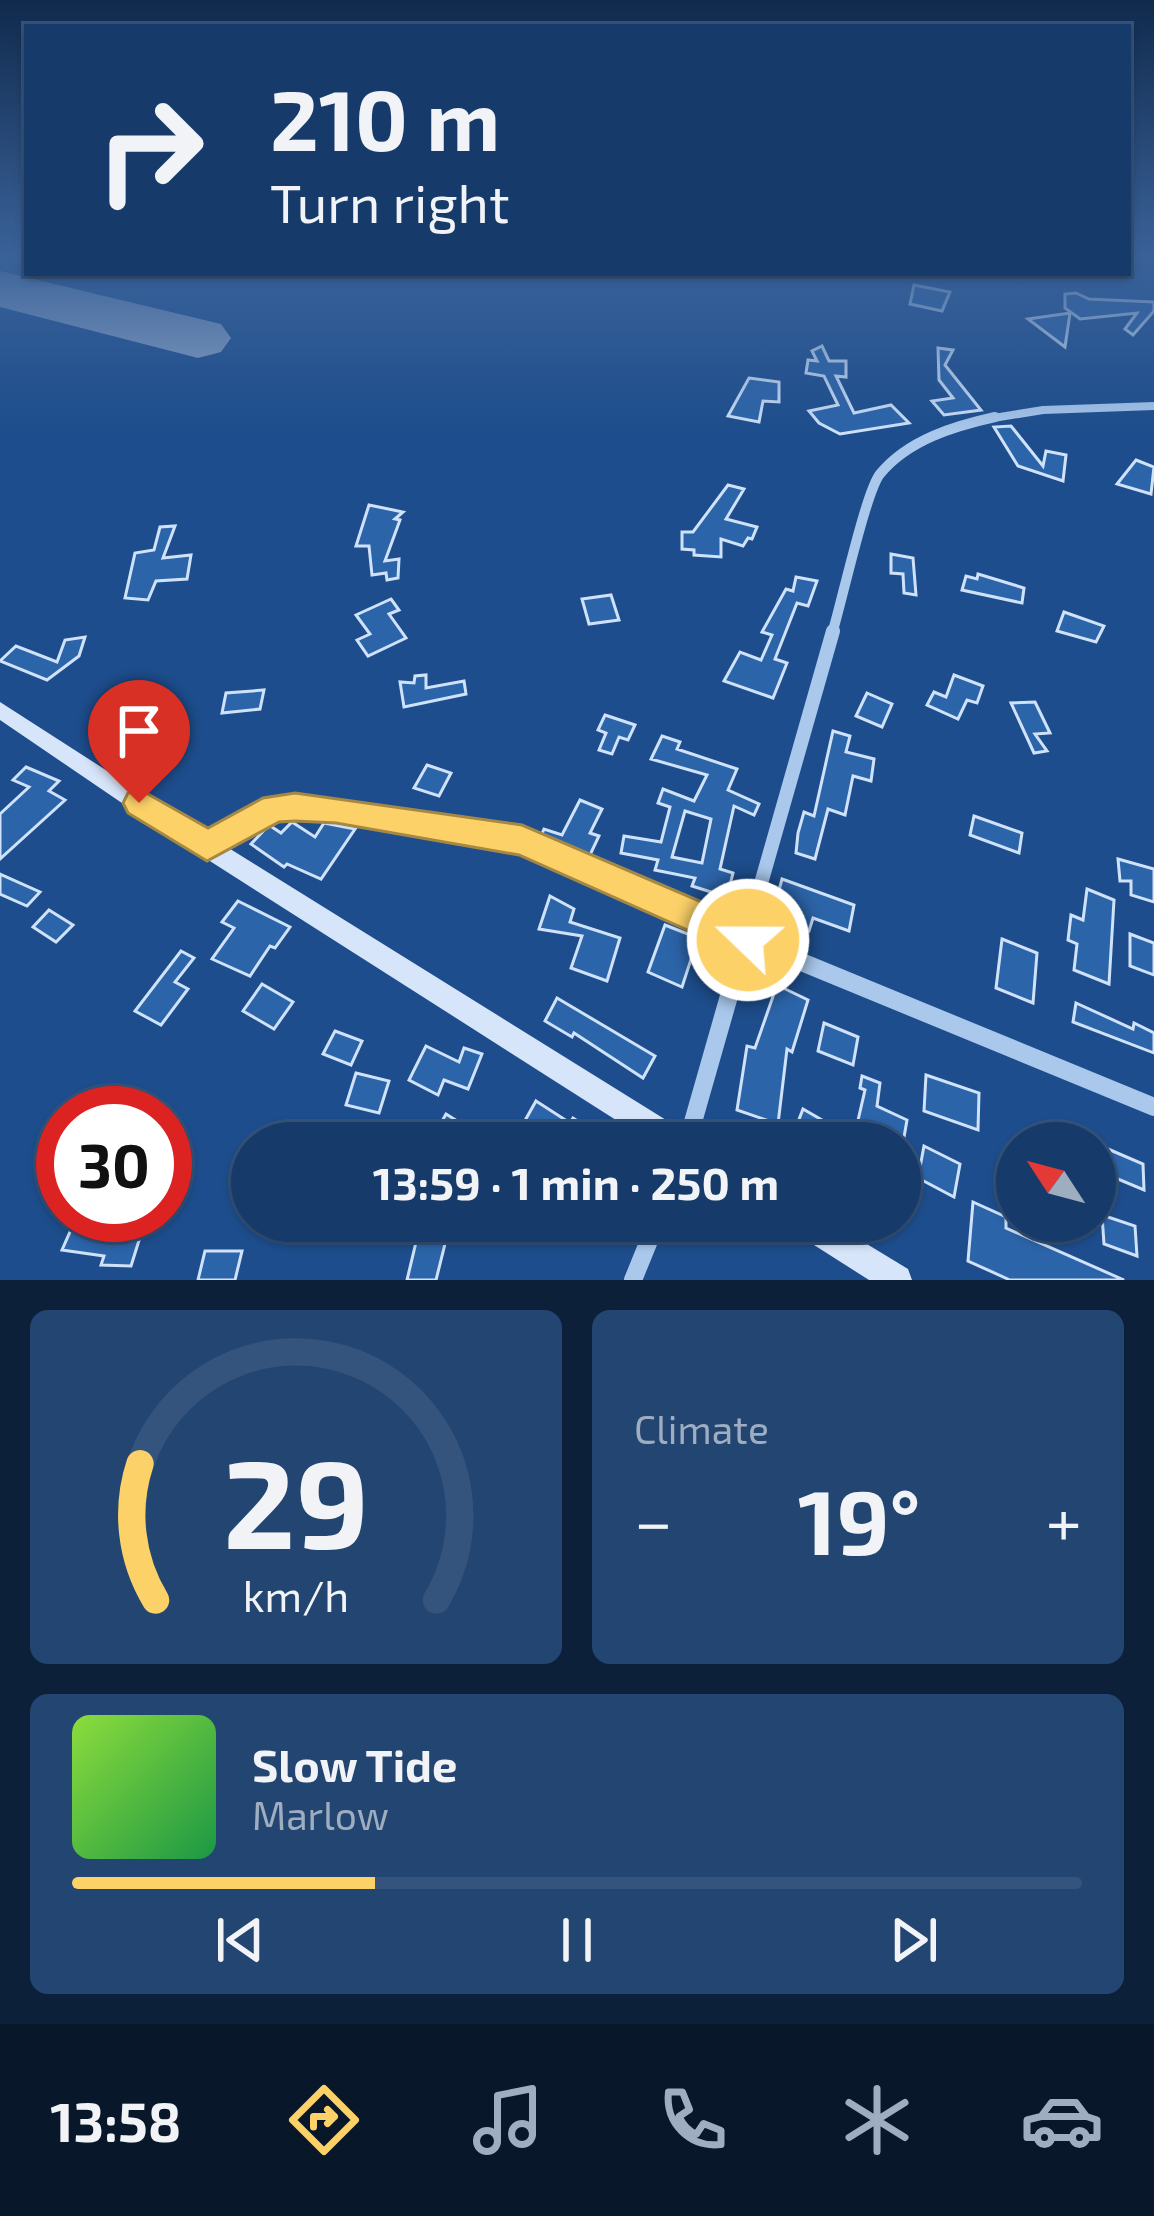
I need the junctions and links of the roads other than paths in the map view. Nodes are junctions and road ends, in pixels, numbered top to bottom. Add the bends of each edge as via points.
1 (1154, 406) edge
2 (0, 710) edge
3 (207, 846) junction
4 (748, 940) junction
5 (1154, 1107) edge
6 (644, 1122) edge
7 (693, 1122) edge
8 (648, 1242) edge
9 (836, 1242) edge
10 (633, 1280) edge
11 (897, 1280) edge

1 - 4 street via 949,425 898,452 877,477
2 - 3 street
3 - 4 street via 274,808 295,807 522,840
3 - 6 street
4 - 5 street
4 - 7 street
8 - 10 street
9 - 11 street

